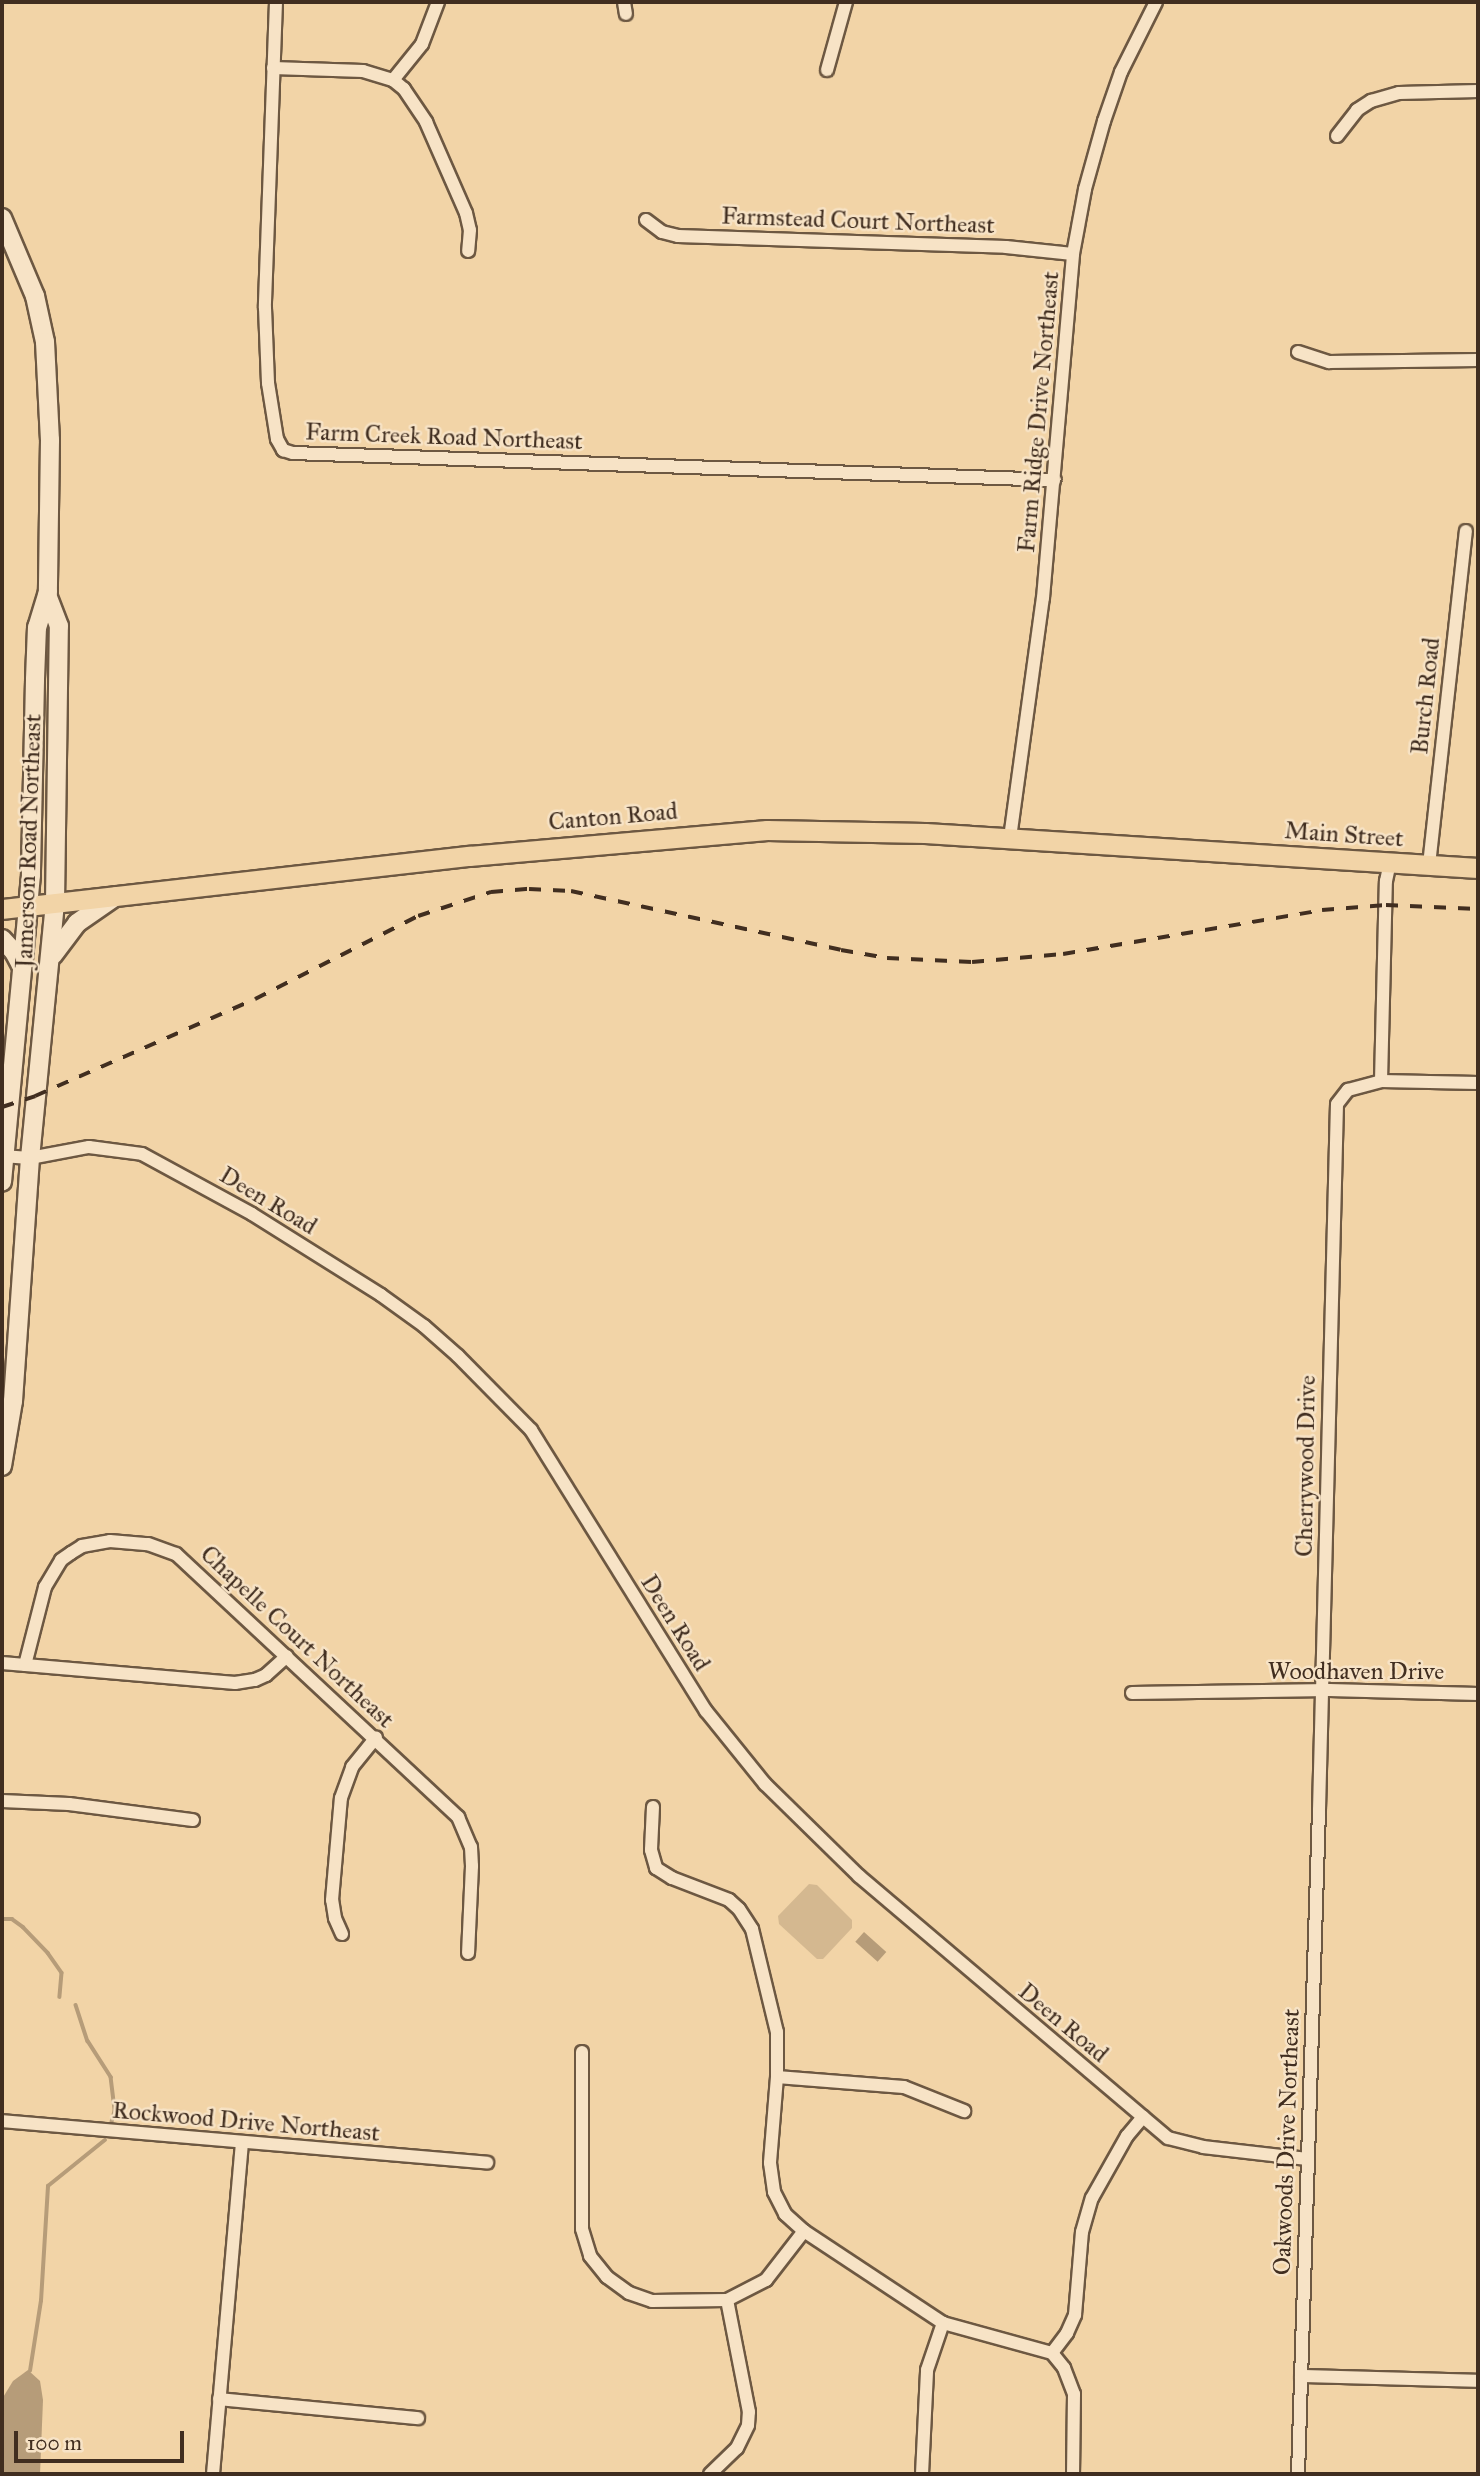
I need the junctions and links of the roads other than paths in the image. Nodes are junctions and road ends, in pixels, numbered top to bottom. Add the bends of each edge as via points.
1 (276, 2) edge
2 (438, 2) edge
3 (845, 2) edge
4 (1156, 2) edge
5 (273, 68) junction
6 (827, 70) dead end
7 (393, 80) junction
8 (1478, 91) edge
9 (1337, 136) dead end
10 (2, 218) edge
11 (646, 220) dead end
12 (468, 251) dead end
13 (1073, 254) junction
14 (1298, 352) dead end
15 (1478, 360) edge
16 (1055, 480) junction
17 (1465, 531) dead end
18 (47, 595) junction
19 (1010, 838) junction
20 (1206, 850) joint
21 (1390, 862) junction
22 (1429, 865) junction
23 (1478, 868) edge
24 (116, 896) junction
25 (55, 903) junction
26 (28, 906) junction
27 (2, 909) edge
28 (2, 939) edge
29 (50, 961) junction
30 (22, 969) junction
31 (1381, 1081) junction
32 (1478, 1083) edge
33 (3, 1156) edge
34 (30, 1157) junction
35 (2, 1182) edge
36 (2, 1466) edge
37 (287, 1656) junction
38 (2, 1663) edge
39 (25, 1665) junction
40 (1322, 1692) junction
41 (1132, 1693) dead end
42 (1478, 1694) edge
43 (376, 1737) junction
44 (2, 1801) edge
45 (653, 1807) dead end
46 (1319, 1810) joint
47 (193, 1820) dead end
48 (342, 1934) dead end
49 (468, 1953) dead end
50 (582, 2052) dead end
51 (777, 2077) junction
52 (964, 2112) dead end
53 (1143, 2117) junction
54 (2, 2121) edge
55 (242, 2142) junction
56 (1307, 2159) junction
57 (487, 2163) dead end
58 (804, 2231) junction
59 (727, 2300) junction
60 (943, 2323) junction
61 (1052, 2353) junction
62 (1301, 2376) junction
63 (1478, 2381) edge
64 (219, 2399) junction
65 (418, 2418) dead end
66 (717, 2473) edge
67 (213, 2474) edge
68 (922, 2474) edge
69 (1073, 2474) edge
70 (1298, 2474) edge

1 - 5 street, Farm Creek Road Northeast
2 - 7 street via 422,44
3 - 6 street
4 - 13 street, Farm Ridge Drive Northeast via 1121,72 1104,121
5 - 7 street via 363,71
5 - 16 street, Farm Creek Road Northeast via 265,331 268,383 283,450
7 - 12 street via 419,108 446,167 468,221
8 - 9 street via 1399,93 1371,101 1357,110
10 - 18 street, Jamerson Road Northeast via 35,296 45,342 50,389
11 - 13 street, Farmstead Court Northeast via 662,232 678,236 1006,247
13 - 16 street, Farm Ridge Drive Northeast
14 - 15 street via 1329,362
16 - 19 street, Farm Ridge Drive Northeast via 1044,598
17 - 22 street, Burch Road
18 - 25 street, Jamerson Road Northeast via 59,626
18 - 26 street, Jamerson Road Northeast via 37,627
19 - 20 main road, Canton Road
19 - 24 main road, Canton Road via 851,829 743,831 457,857
20 - 21 main road, Main Street
21 - 22 main road, Main Street
21 - 31 street
22 - 23 main road, Main Street
24 - 25 main road, Canton Road
24 - 29 street via 77,923
25 - 26 main road, Canton Road
25 - 29 street, Jamerson Road Northeast
26 - 27 main road, Canton Road
26 - 30 street, Jamerson Road Northeast
28 - 30 street
29 - 34 street, Jamerson Road Northeast
30 - 33 street, Jamerson Road Northeast
31 - 32 street
31 - 40 street, Cherrywood Drive via 1348,1090 1340,1098 1336,1123
33 - 34 street, Deen Road
33 - 35 street, Jamerson Road Northeast
34 - 36 street, Jamerson Road Northeast via 13,1401
34 - 53 street, Deen Road via 89,1147 123,1150 172,1170 381,1295 458,1356 531,1430 706,1711 765,1784 859,1877
37 - 39 street via 265,1675 235,1683
37 - 39 street, Chapelle Court Northeast via 176,1554 148,1544 110,1541 82,1546 61,1560 35,1617
37 - 43 street, Chapelle Court Northeast
38 - 39 street
40 - 41 street, Woodhaven Drive
40 - 42 street, Woodhaven Drive
40 - 46 street, Cherrywood Drive
43 - 48 street via 352,1767 341,1798 332,1900
43 - 49 street, Chapelle Court Northeast via 448,1804 466,1831 472,1866
44 - 47 street via 78,1805
45 - 51 street via 651,1850 656,1868 729,1900 752,1929 773,2011
46 - 56 street, Oakwoods Drive Northeast
50 - 59 street via 581,2213 590,2256 607,2277 641,2298
51 - 52 street via 904,2087
51 - 58 street via 771,2179 785,2214
53 - 56 street, Deen Road via 1177,2141
53 - 61 street via 1092,2198 1082,2232 1075,2315
54 - 55 street, Rockwood Drive Northeast
55 - 57 street, Rockwood Drive Northeast
55 - 64 street
56 - 62 street, Oakwoods Drive Northeast
58 - 59 street via 766,2280
58 - 60 street
59 - 66 street via 749,2412 743,2437
60 - 61 street
60 - 68 street via 927,2370
61 - 69 street via 1074,2394
62 - 63 street
62 - 70 street, Oakwoods Drive Northeast
64 - 65 street
64 - 67 street

